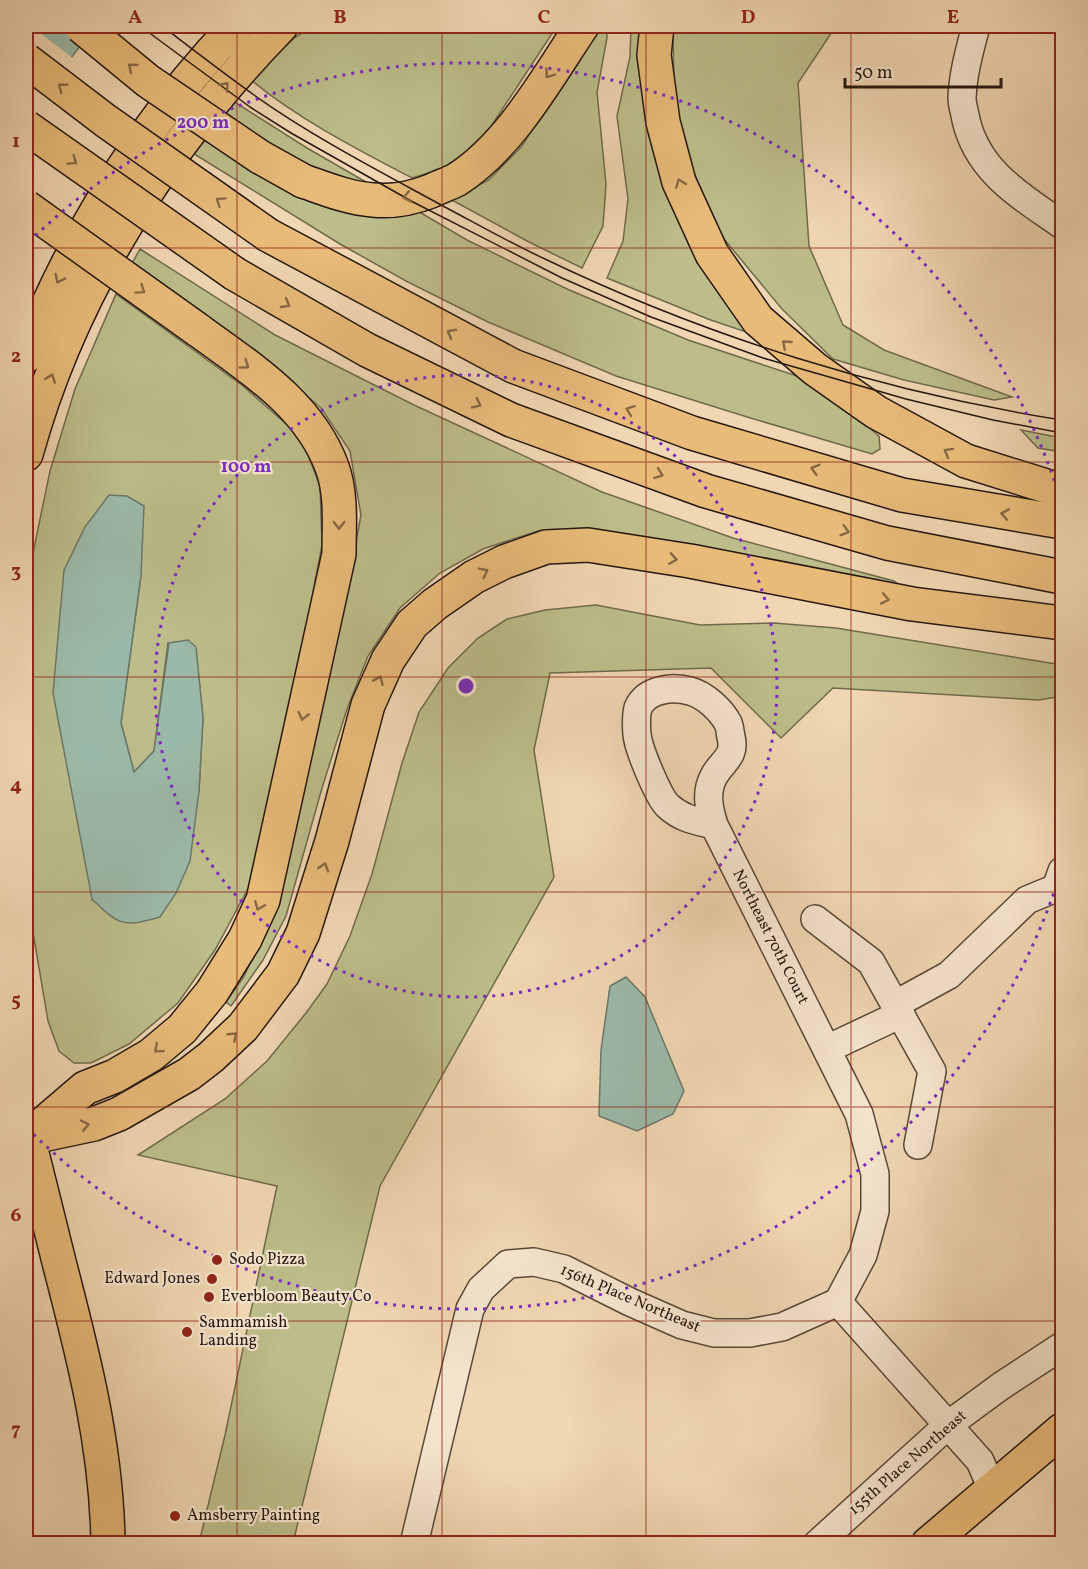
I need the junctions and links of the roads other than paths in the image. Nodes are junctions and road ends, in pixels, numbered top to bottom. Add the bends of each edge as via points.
1 (81, 26) edge
2 (236, 26) edge
3 (281, 26) edge
4 (582, 26) edge
5 (657, 26) edge
6 (975, 26) edge
7 (26, 60) edge
8 (26, 127) edge
9 (26, 207) edge
10 (1062, 225) edge
11 (26, 356) edge
12 (26, 454) edge
13 (1062, 491) edge
14 (1062, 522) edge
15 (1062, 576) edge
16 (1062, 623) edge
17 (714, 825) junction
18 (1060, 884) edge
19 (815, 919) dead end
20 (898, 1009) junction
21 (827, 1049) junction
22 (26, 1135) edge
23 (918, 1145) dead end
24 (838, 1302) junction
25 (1062, 1346) edge
26 (948, 1425) junction
27 (1062, 1430) edge
28 (992, 1489) junction
29 (108, 1544) edge
30 (414, 1544) edge
31 (817, 1544) edge
32 (928, 1544) edge

4 -> 1 main road, bridge via 508,133 489,154 454,181 421,195 374,200 339,194 303,181 260,157 148,81
2 -> 11 main road via 188,79 108,190 57,284
12 -> 3 main road via 60,356 119,236 193,125
13 -> 5 main road via 966,461 876,412 815,369 758,320 712,254 679,182 663,122 654,55
6 - 10 street via 962,99 970,138 984,162 1009,188
14 -> 7 main road, bridge via 902,495 692,433 513,366 268,235
8 -> 15 main road, bridge via 235,274 367,350 511,420 706,491 887,543
9 -> 22 main road, bridge via 286,397 312,428 332,467 339,499 339,554 262,900 245,939 212,992 182,1029 151,1055 85,1088
22 -> 16 main road via 94,1124 119,1114 189,1074 243,1027 283,974 303,933 368,705 388,660 412,624 435,604 504,562 546,547 588,545 912,604
17 - 17 street, Northeast 70th Court via 707,804 713,777 734,746 728,723 709,701 690,691 656,691 638,710 637,739 654,781 667,805 687,819
17 - 21 street, Northeast 70th Court
18 - 20 street via 1027,900 950,975
19 - 20 street via 871,962
20 - 21 street
20 - 23 street via 932,1071
21 - 24 street via 859,1114 875,1174 875,1211 863,1255
22 - 29 main road via 91,1392 101,1452
24 - 26 street
24 - 30 street, 156th Place Northeast via 782,1327 714,1334 682,1325 564,1269 534,1262 508,1264 482,1289 470,1309
25 - 26 street, 155th Place Northeast
26 - 28 street via 980,1461
26 - 31 street, 155th Place Northeast
27 - 28 main road
28 - 32 main road

